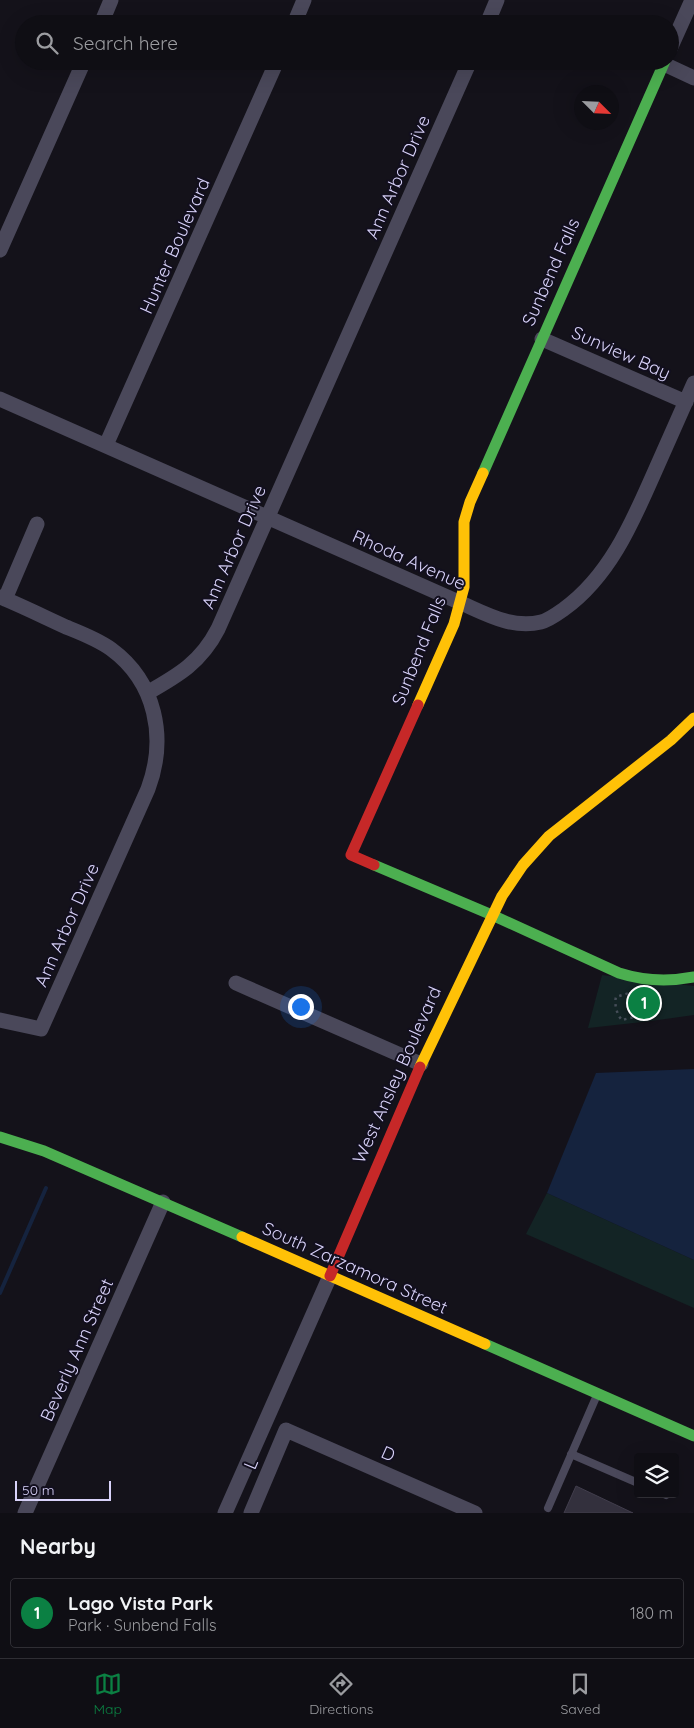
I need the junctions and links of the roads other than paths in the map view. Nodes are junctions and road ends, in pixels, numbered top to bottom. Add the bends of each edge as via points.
1 (111, 0) edge
2 (304, 0) edge
3 (497, 0) edge
4 (692, 0) edge
5 (105, 15) edge
6 (298, 15) edge
7 (491, 15) edge
8 (679, 29) edge
9 (80, 70) edge
10 (273, 70) edge
11 (466, 70) edge
12 (661, 70) edge
13 (678, 70) edge
14 (694, 78) edge
15 (0, 250) edge
16 (542, 339) junction
17 (694, 383) edge
18 (0, 399) edge
19 (686, 402) junction
20 (106, 445) junction
21 (268, 518) junction
22 (37, 524) dead end
23 (3, 598) edge
24 (460, 603) junction
25 (147, 693) junction
26 (694, 718) edge
27 (492, 915) junction
28 (694, 978) edge
29 (236, 982) dead end
30 (0, 1020) edge
31 (421, 1064) junction
32 (0, 1137) edge
33 (163, 1202) junction
34 (330, 1276) junction
35 (598, 1393) junction
36 (286, 1430) joint
37 (694, 1436) edge
38 (571, 1454) junction
39 (634, 1481) edge
40 (548, 1508) dead end
41 (25, 1513) edge
42 (225, 1513) edge
43 (251, 1513) edge
44 (475, 1513) edge

1 - 5 street
2 - 6 street
3 - 7 street
4 - 8 street
9 - 15 street
10 - 20 street, Hunter Boulevard
11 - 21 street, Ann Arbor Drive
12 - 16 street, Sunbend Falls
13 - 14 street
16 - 19 street, Sunview Bay
16 - 24 street, Sunbend Falls via 470,502 464,522 464,587
17 - 19 street, Rhoda Avenue
18 - 20 street, Rhoda Avenue
19 - 24 street, Rhoda Avenue via 624,537 600,574 572,603 542,622 523,624 502,620
20 - 21 street, Rhoda Avenue
21 - 24 street, Rhoda Avenue
21 - 25 street, Ann Arbor Drive via 206,649 182,673
22 - 23 street
23 - 25 street via 111,649 129,665
24 - 27 street, Sunbend Falls via 454,624 351,855
25 - 30 street, Ann Arbor Drive via 158,735 152,778 41,1029
26 - 27 street, West Ansley Boulevard via 671,740 549,836 523,865
27 - 28 street, Sunbend Falls via 636,979 676,981
27 - 31 street, West Ansley Boulevard
29 - 31 street
31 - 34 street, West Ansley Boulevard
32 - 33 street, South Zarzamora Street via 44,1151
33 - 34 street, South Zarzamora Street
33 - 41 street, Beverly Ann Street
34 - 35 street, South Zarzamora Street
34 - 42 street, West Ansley Boulevard
35 - 37 street, South Zarzamora Street
35 - 38 lane
36 - 43 street, L
36 - 44 street, D
38 - 39 lane
38 - 40 lane

